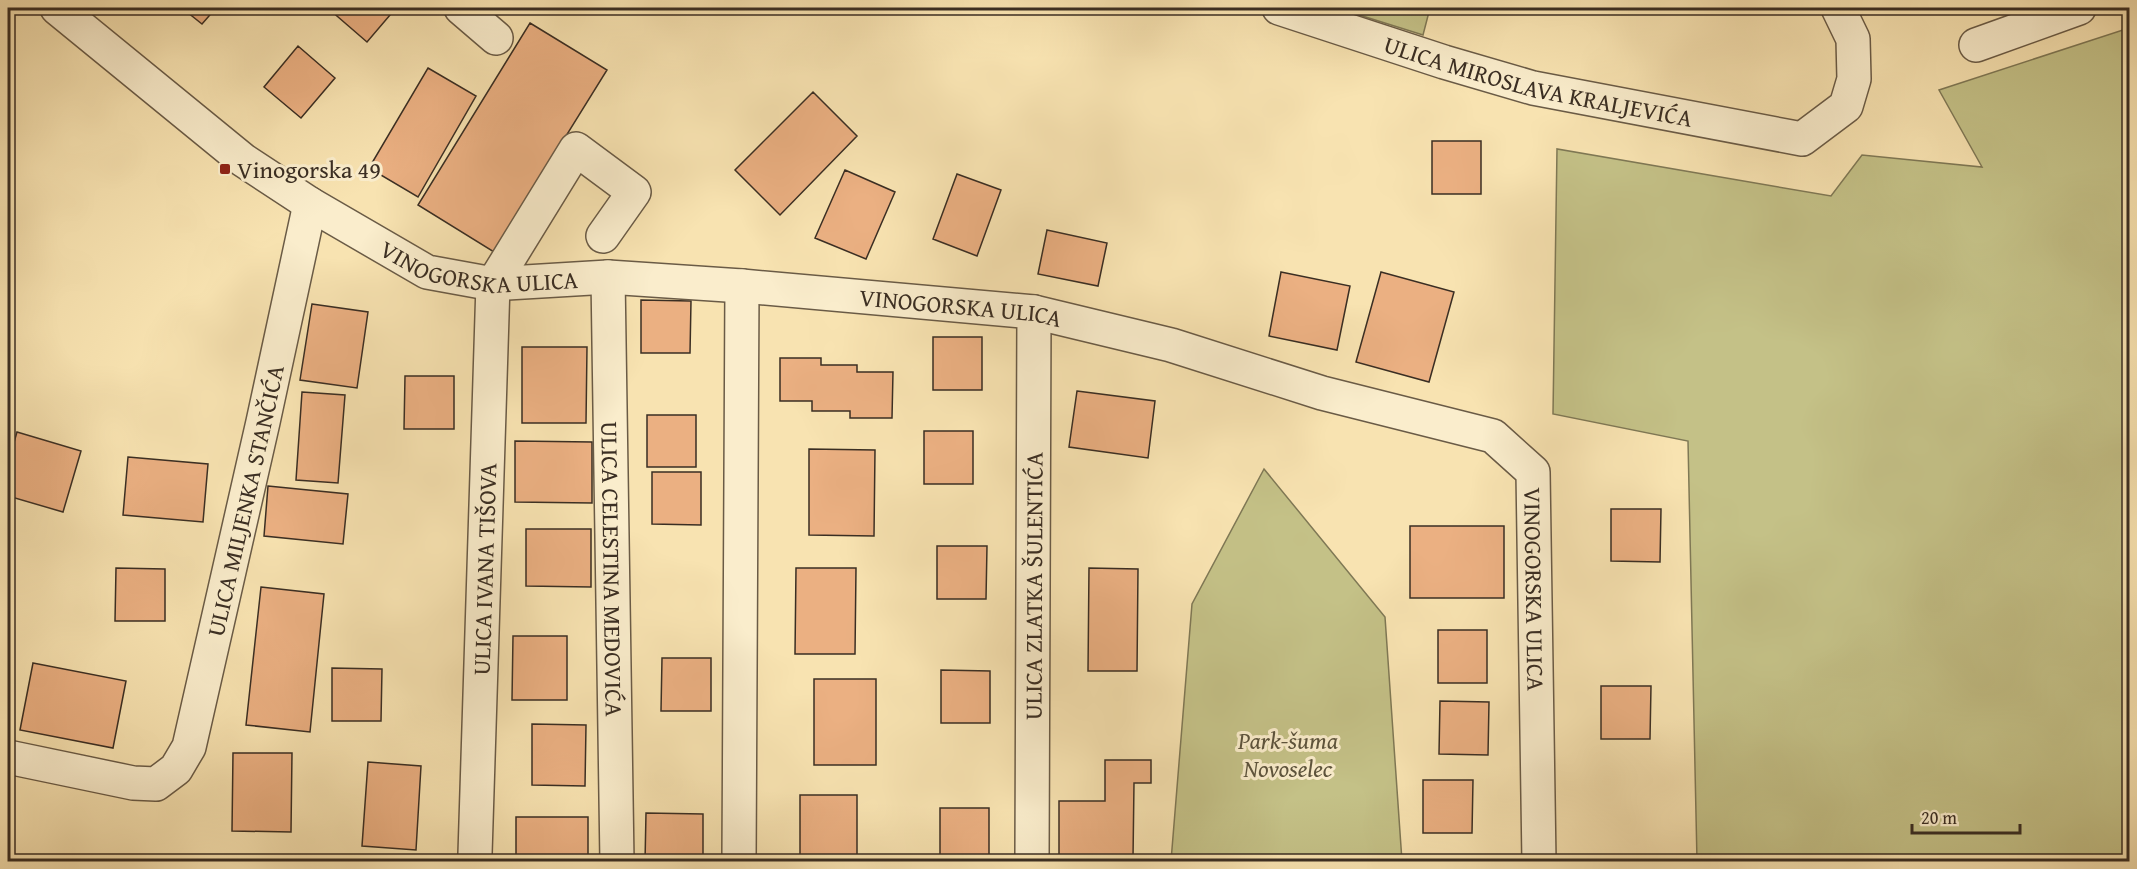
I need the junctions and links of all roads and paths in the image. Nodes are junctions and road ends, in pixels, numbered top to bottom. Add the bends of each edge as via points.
1 (57, 8) edge
2 (461, 8) edge
3 (1279, 8) edge
4 (1838, 8) edge
5 (2079, 8) edge
6 (496, 38) dead end
7 (1976, 45) dead end
8 (310, 204) junction
9 (603, 236) dead end
10 (608, 277) junction
11 (493, 284) junction
12 (742, 286) junction
13 (1034, 312) junction
14 (8, 757) edge
15 (475, 854) dead end
16 (617, 861) edge
17 (739, 861) edge
18 (1032, 861) edge
19 (1539, 861) edge

1 - 8 street, VINOGORSKA ULICA via 243,160
2 - 6 street
3 - 4 street, ULICA MIROSLAVA KRALJEVIĆA via 1533,88 1802,139 1845,105 1854,79 1853,39
5 - 7 street
8 - 11 street, VINOGORSKA ULICA via 427,272
8 - 14 street, ULICA MILJENKA STANČIĆA via 189,747 176,769 156,784 133,783
9 - 11 street via 634,192 576,149
10 - 11 street, VINOGORSKA ULICA
10 - 12 street, VINOGORSKA ULICA
10 - 16 street, ULICA CELESTINA MEDOVIĆA
11 - 15 street, ULICA IVANA TIŠOVA
12 - 13 street, VINOGORSKA ULICA
12 - 17 street
13 - 18 street, ULICA ZLATKA ŠULENTIĆA
13 - 19 street, VINOGORSKA ULICA via 1171,345 1322,393 1493,436 1533,472

